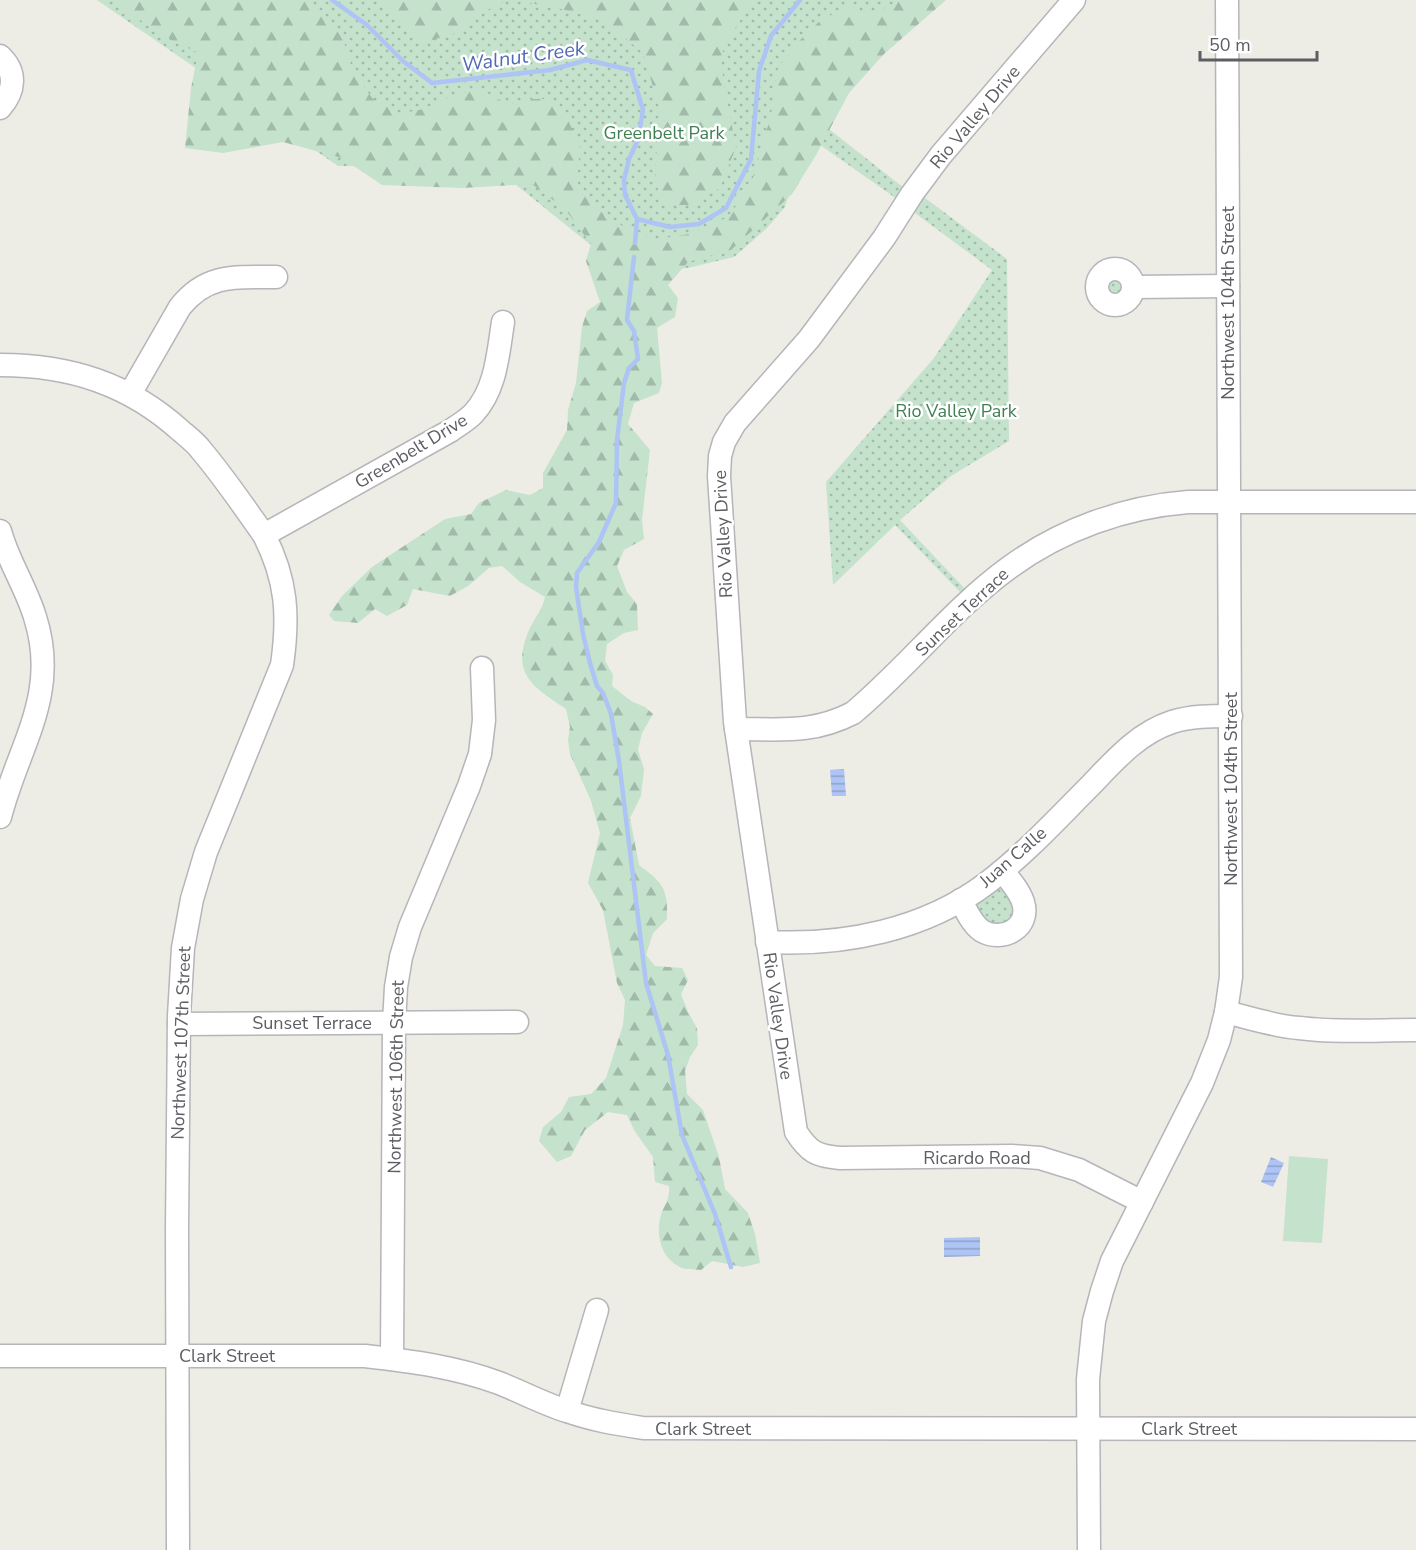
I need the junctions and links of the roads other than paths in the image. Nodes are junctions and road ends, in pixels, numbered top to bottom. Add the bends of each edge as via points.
1 (1074, 0) edge
2 (1227, 0) edge
3 (0, 56) edge
4 (0, 108) edge
5 (276, 277) dead end
6 (1228, 286) junction
7 (1134, 287) dead end
8 (503, 322) dead end
9 (0, 365) edge
10 (130, 394) junction
11 (1229, 501) junction
12 (1416, 502) edge
13 (264, 536) junction
14 (1, 542) edge
15 (482, 668) dead end
16 (1231, 716) junction
17 (736, 729) junction
18 (0, 818) edge
19 (1002, 871) junction
20 (961, 900) junction
21 (767, 942) junction
22 (1226, 1012) junction
23 (517, 1022) dead end
24 (394, 1023) junction
25 (179, 1024) junction
26 (1416, 1030) edge
27 (840, 1158) joint
28 (1142, 1202) junction
29 (597, 1310) dead end
30 (0, 1356) edge
31 (177, 1356) junction
32 (392, 1359) junction
33 (567, 1412) junction
34 (1088, 1429) junction
35 (1416, 1429) edge
36 (178, 1550) edge
37 (1089, 1550) edge

1 - 17 street, Rio Valley Drive via 941,156 809,339 735,423 724,442 719,476
2 - 6 street, Northwest 104th Street
3 - 4 street via 13,76 12,89
5 - 10 street via 228,277 189,296
6 - 7 street
6 - 11 street, Northwest 104th Street
8 - 13 street, Greenbelt Drive via 490,387 471,416
9 - 10 street, Northwest 107th Street via 52,368 104,382
10 - 13 street, Northwest 107th Street via 161,414 200,448
11 - 12 street, Sunset Terrace
11 - 16 street, Northwest 104th Street
11 - 17 street, Sunset Terrace via 1164,504 1068,532 1029,554 983,589 853,712 814,728
13 - 25 street, Northwest 107th Street via 286,602 282,665 206,852 192,899 183,948
14 - 18 street via 35,615 43,673 38,711
15 - 24 street, Northwest 106th Street via 484,720 480,754 410,927 396,987
16 - 19 street, Juan Calle via 1171,722 1137,740
16 - 22 street, Northwest 104th Street via 1232,945
17 - 21 street, Rio Valley Drive
19 - 20 street, Juan Calle
19 - 20 street via 1023,902 1021,925 1011,933 1001,936 980,929
20 - 21 street, Juan Calle via 928,917 875,934 803,944
21 - 27 street, Rio Valley Drive via 796,1132 805,1147 820,1156
22 - 26 street via 1298,1028
22 - 28 street, Northwest 104th Street via 1202,1083
23 - 24 street, Sunset Terrace
24 - 25 street, Sunset Terrace
24 - 32 street, Northwest 106th Street
25 - 31 street, Northwest 107th Street
27 - 28 street, Ricardo Road via 1040,1158 1079,1170
28 - 34 street, Northwest 104th Street via 1112,1261 1094,1321
29 - 33 street
30 - 31 street, Clark Street
31 - 32 street, Clark Street
31 - 36 street, Northwest 107th Street
32 - 33 street, Clark Street via 455,1370 499,1383
33 - 34 street, Clark Street via 643,1428
34 - 35 street, Clark Street
34 - 37 street, Northwest 104th Street

